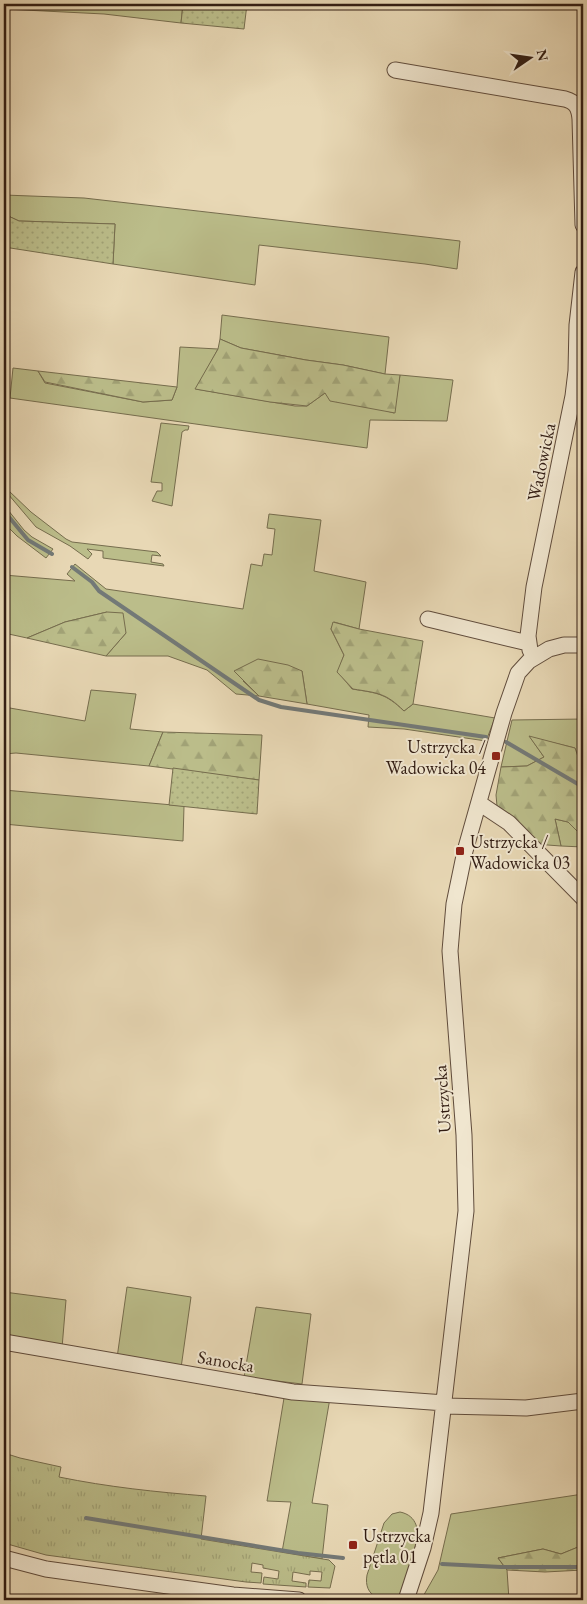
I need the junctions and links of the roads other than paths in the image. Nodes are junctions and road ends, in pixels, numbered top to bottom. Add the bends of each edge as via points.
1 (395, 70) dead end
2 (581, 109) edge
3 (583, 225) edge
4 (583, 272) edge
5 (580, 356) edge
6 (428, 619) dead end
7 (583, 645) edge
8 (531, 650) junction
9 (479, 803) junction
10 (583, 898) edge
11 (4, 1342) edge
12 (583, 1401) edge
13 (444, 1405) junction
14 (4, 1558) edge
15 (299, 1600) edge
16 (406, 1600) edge

1 - 2 street via 565,99
2 - 3 street
4 - 5 street, Wadowicka via 577,325
5 - 8 street, Wadowicka via 534,587 528,636
6 - 8 street
7 - 8 street, Ustrzycka
8 - 9 street, Ustrzycka via 512,685
9 - 10 street via 509,823
9 - 13 street, Ustrzycka via 458,883 450,934 466,1211
11 - 13 street, Sanocka via 293,1392
12 - 13 street, Sanocka via 526,1408
13 - 16 street, Ustrzycka via 431,1513
14 - 15 street via 46,1569 233,1595

